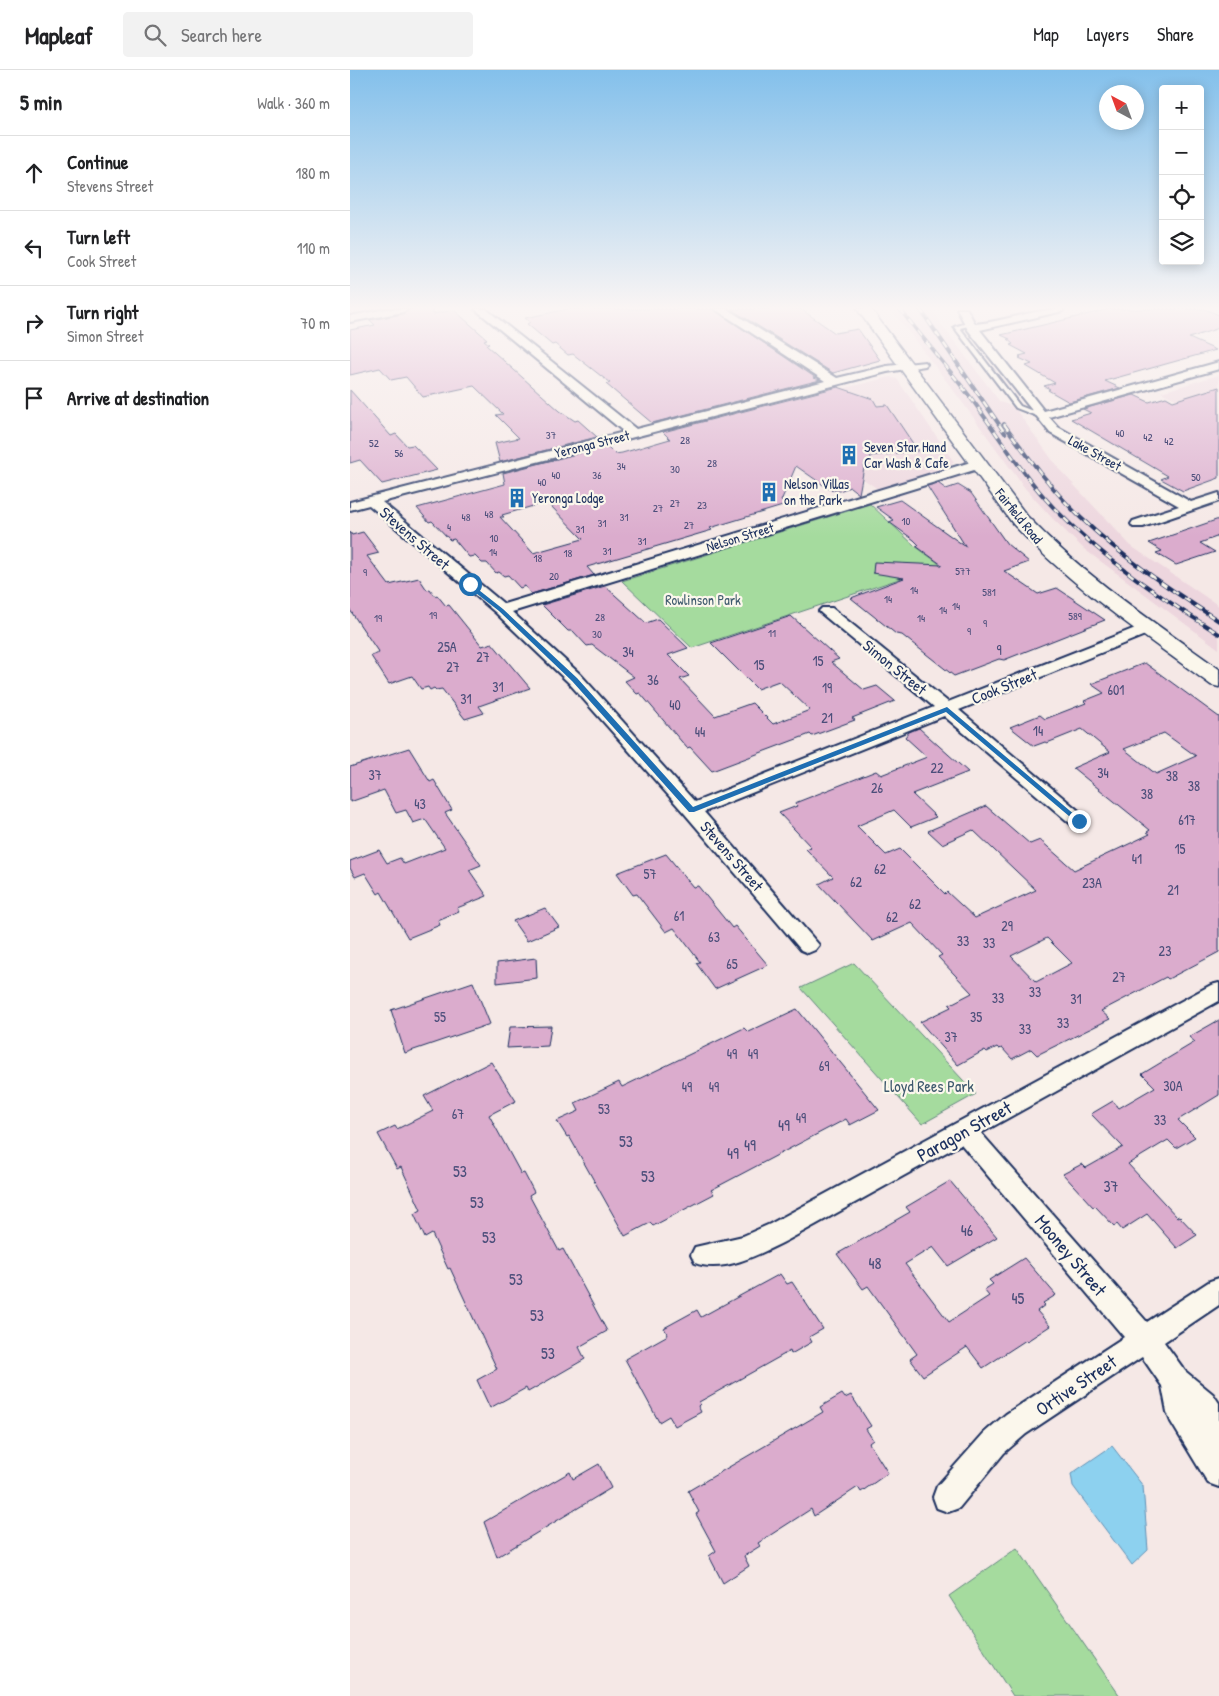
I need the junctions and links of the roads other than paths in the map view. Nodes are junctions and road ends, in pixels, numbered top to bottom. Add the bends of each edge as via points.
1 (574, 385) edge
2 (824, 385) edge
3 (926, 385) edge
4 (929, 385) edge
5 (1017, 385) edge
6 (1148, 385) edge
7 (1041, 416) junction
8 (633, 433) junction
9 (979, 464) junction
10 (1219, 498) edge
11 (372, 501) junction
12 (351, 504) edge
13 (1191, 507) junction
14 (1138, 524) dead end
15 (501, 610) junction
16 (826, 611) dead end
17 (1149, 628) junction
18 (1219, 662) edge
19 (1219, 680) edge
20 (947, 709) junction
21 (692, 810) junction
22 (1079, 821) dead end
23 (808, 945) dead end
24 (1219, 991) edge
25 (965, 1131) junction
26 (704, 1256) dead end
27 (1219, 1290) edge
28 (1144, 1340) junction
29 (1175, 1381) junction
30 (1219, 1429) edge
31 (1219, 1472) edge
32 (948, 1497) dead end

1 - 8 street
2 - 8 street, Yeronga Street
3 - 9 main road, Fairfield Road
4 - 18 main road, Fairfield Road via 1047,529 1092,569
5 - 7 street, Lake Street
6 - 7 street
7 - 13 street, Lake Street via 1054,430
8 - 11 street, Yeronga Street
9 - 15 street, Nelson Street
9 - 17 main road, Fairfield Road via 1043,547
10 - 13 street
11 - 12 street, Yeronga Street
11 - 15 street, Stevens Street
13 - 14 street
15 - 21 street, Stevens Street via 574,680
16 - 20 street, Simon Street
17 - 19 main road, Fairfield Road
17 - 20 street, Cook Street
20 - 21 street, Cook Street
20 - 22 street, Simon Street
21 - 23 street, Stevens Street
24 - 25 street, Paragon Street
25 - 26 street, Paragon Street via 758,1242 730,1253
25 - 28 street, Mooney Street
27 - 28 street, Ortive Street
28 - 29 street, Mooney Street
28 - 32 street, Ortive Street via 1016,1424 994,1443
29 - 30 street, Mooney Street via 1203,1404
29 - 31 street, Mooney Street via 1181,1412

